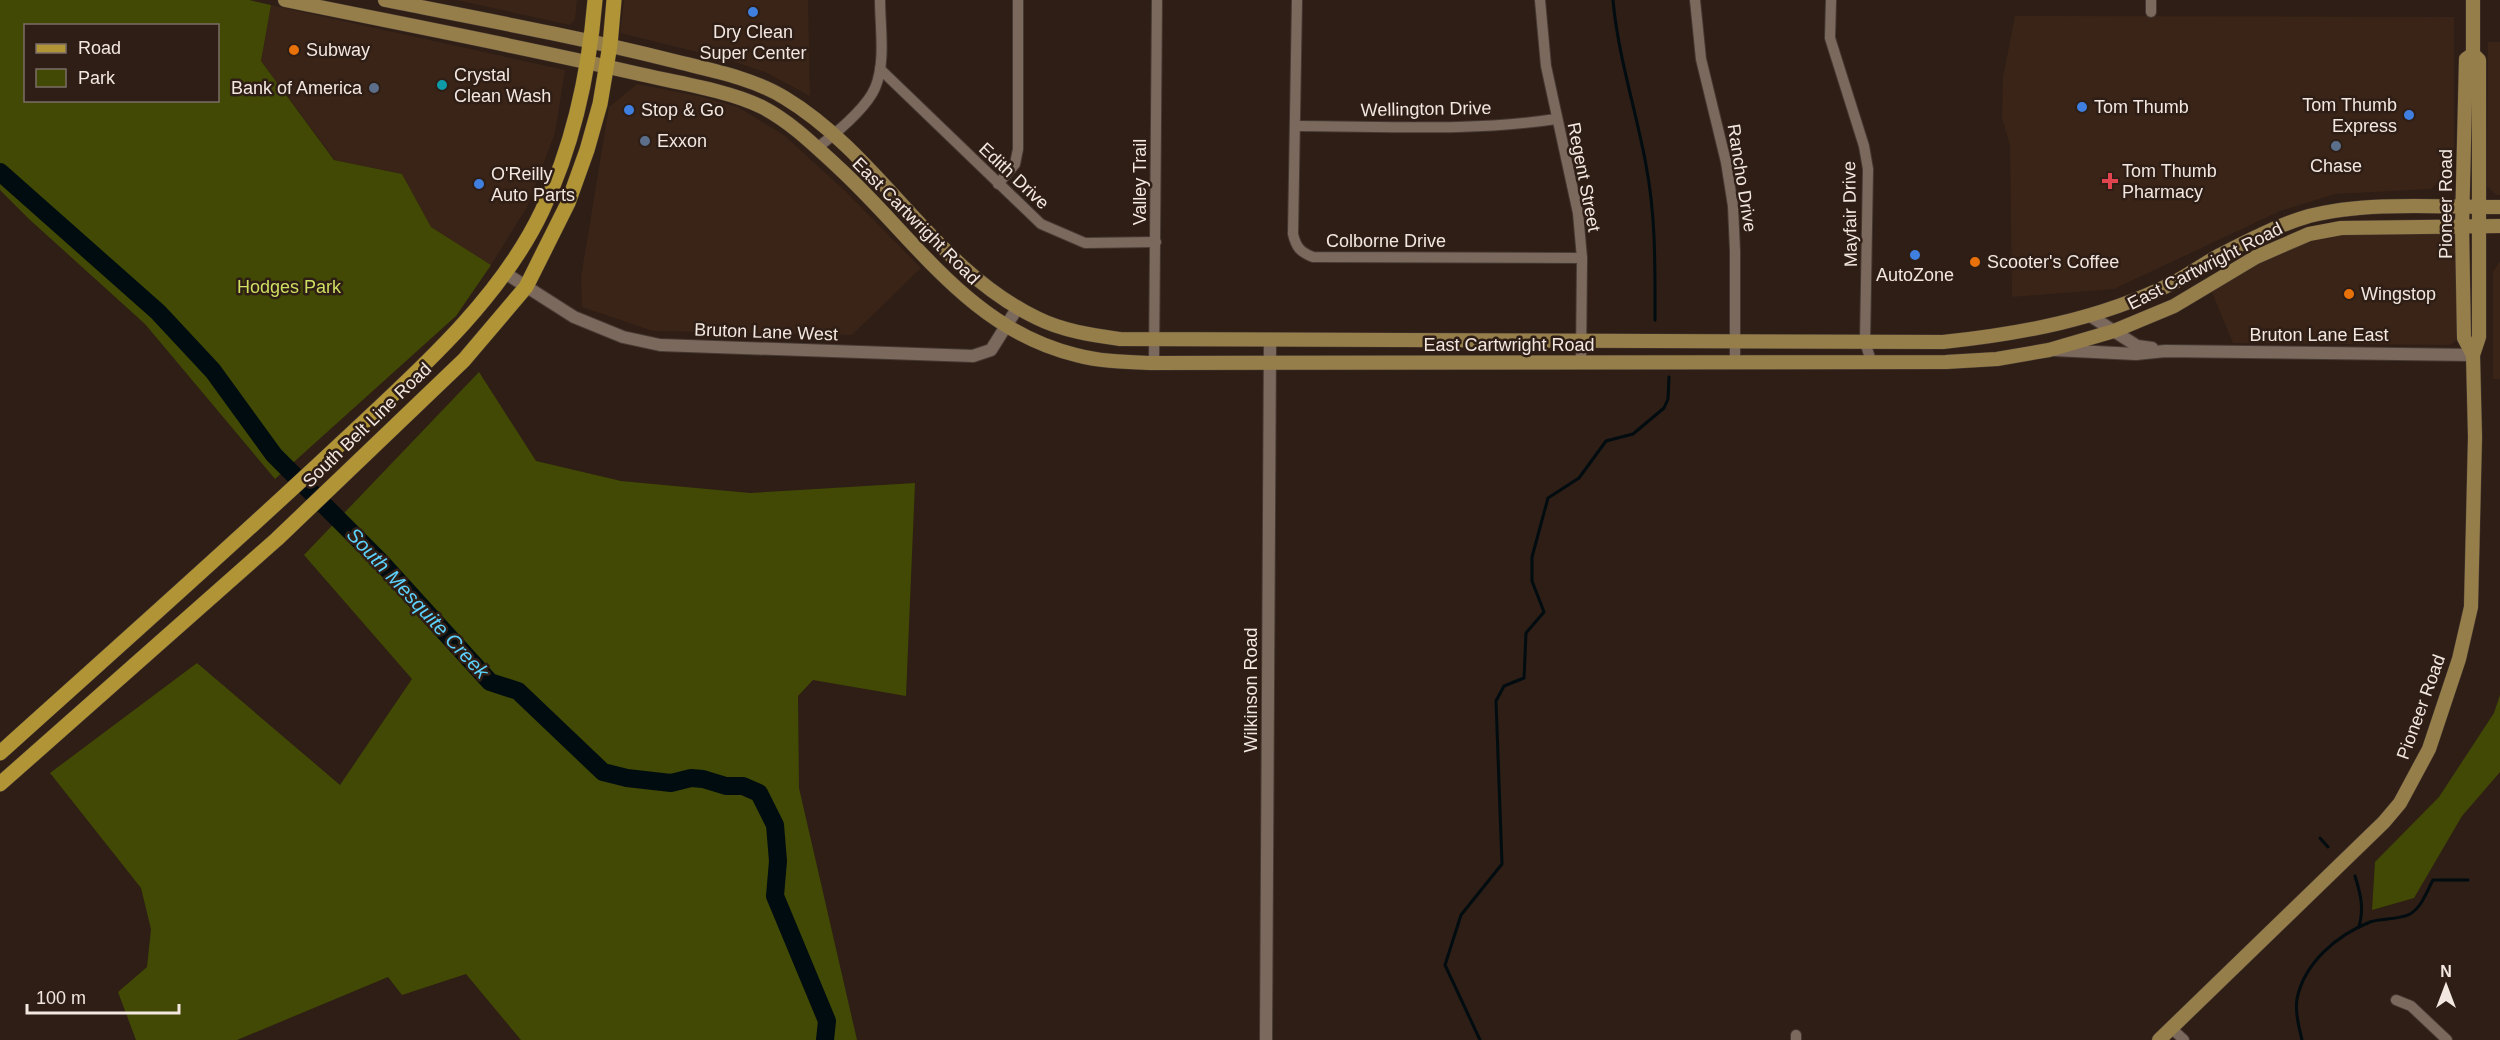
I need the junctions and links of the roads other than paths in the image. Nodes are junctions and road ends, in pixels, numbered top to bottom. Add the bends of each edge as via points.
1 (285, 0) edge
2 (362, 0) edge
3 (385, 0) edge
4 (596, 0) edge
5 (614, 0) edge
6 (880, 0) edge
7 (1018, 0) edge
8 (1156, 0) edge
9 (1297, 0) edge
10 (1540, 0) edge
11 (1695, 0) edge
12 (1831, 0) edge
13 (2473, 0) edge
14 (360, 15) junction
15 (591, 41) junction
16 (610, 45) junction
17 (2473, 54) junction
18 (588, 62) junction
19 (607, 66) junction
20 (880, 69) junction
21 (1556, 119) junction
22 (1296, 126) junction
23 (834, 134) junction
24 (817, 148) junction
25 (998, 184) junction
26 (2462, 207) junction
27 (2480, 207) junction
28 (2500, 207) edge
29 (2462, 226) junction
30 (2480, 226) junction
31 (2500, 226) edge
32 (1156, 242) junction
33 (2228, 251) junction
34 (1582, 258) junction
35 (2237, 268) junction
36 (505, 273) junction
37 (526, 287) junction
38 (1018, 308) junction
39 (2089, 315) junction
40 (1005, 327) junction
41 (2114, 331) junction
42 (2021, 332) junction
43 (1154, 340) junction
44 (1270, 340) junction
45 (1581, 341) junction
46 (1735, 342) junction
47 (1865, 342) junction
48 (2049, 350) junction
49 (2165, 351) junction
50 (2024, 354) junction
51 (2473, 355) junction
52 (1871, 361) junction
53 (1581, 362) junction
54 (1735, 362) junction
55 (1154, 363) junction
56 (1270, 363) junction
57 (0, 753) edge
58 (0, 784) edge
59 (2396, 1000) dead end
60 (2172, 1028) junction
61 (1266, 1040) edge
62 (2159, 1040) edge
63 (2184, 1040) edge
64 (2447, 1040) edge

1 - 14 main road, East Cartwright Road
2 - 14 main road
3 - 15 main road, East Cartwright Road
4 - 15 main road, South Belt Line Road
5 - 16 main road, South Belt Line Road
6 - 20 street
7 - 25 street via 1018,149 1016,164
8 - 32 street, Valley Trail
9 - 22 street, Colborne Drive
10 - 21 street, Regent Street
11 - 46 street, Rancho Drive via 1701,59 1733,207
12 - 47 street, Mayfair Drive via 1830,38 1868,169
13 - 17 main road, Pioneer Road
14 - 18 main road, East Cartwright Road
15 - 16 main road, East Cartwright Road
15 - 18 main road, South Belt Line Road
16 - 19 main road, South Belt Line Road
16 - 23 main road, East Cartwright Road via 720,72 755,85 784,97
17 - 26 main road, Pioneer Road via 2466,59
17 - 27 main road, Pioneer Road via 2479,60
18 - 19 main road, East Cartwright Road
18 - 36 main road, South Belt Line Road via 562,164 542,212
19 - 24 main road, East Cartwright Road via 760,106
19 - 37 main road, South Belt Line Road via 600,104 568,203
20 - 23 street via 868,99
20 - 25 street, Edith Drive
21 - 22 street, Wellington Drive via 1469,126
21 - 34 street, Regent Street via 1578,213
22 - 34 street, Colborne Drive via 1293,234 1302,253 1313,257
23 - 24 street
23 - 38 main road, East Cartwright Road via 947,252 995,294
24 - 40 main road, East Cartwright Road via 873,199 945,279
25 - 32 street, Edith Drive via 1041,224 1085,243
26 - 27 main road, East Cartwright Road
26 - 29 main road, Pioneer Road
26 - 33 main road, East Cartwright Road via 2326,213 2282,226
27 - 28 main road, East Cartwright Road
27 - 30 main road, Pioneer Road
29 - 30 main road, East Cartwright Road
29 - 35 main road, East Cartwright Road via 2341,228 2309,234
29 - 51 main road, Pioneer Road via 2464,338
30 - 31 main road, East Cartwright Road
30 - 51 main road, Pioneer Road via 2478,338
32 - 43 street, Valley Trail
33 - 35 main road
33 - 39 main road, East Cartwright Road via 2172,283
34 - 45 street, Regent Street
35 - 41 main road, East Cartwright Road via 2174,306
36 - 37 street, Bruton Lane West
36 - 57 main road, South Belt Line Road via 455,333 351,433
37 - 40 street, Bruton Lane West via 574,317 623,338 660,345 973,356 991,350
37 - 58 main road, South Belt Line Road via 464,360 277,539
38 - 40 street, Bruton Lane West
38 - 43 main road, East Cartwright Road via 1037,319 1090,335
39 - 41 street, Bruton Lane East
39 - 42 main road, East Cartwright Road
40 - 55 main road, East Cartwright Road via 1077,355
41 - 48 main road, East Cartwright Road
41 - 49 street, Bruton Lane East via 2137,346
42 - 47 main road, East Cartwright Road via 1943,342
42 - 50 main road
43 - 44 main road, East Cartwright Road
43 - 55 street, Valley Trail
44 - 45 main road, East Cartwright Road
44 - 56 street, Wilkinson Road
45 - 46 main road, East Cartwright Road
45 - 53 street, Regent Street
46 - 47 main road, East Cartwright Road
46 - 54 street, Rancho Drive
47 - 52 street, Mayfair Drive
48 - 49 street, Bruton Lane East via 2136,354
48 - 50 main road, East Cartwright Road
49 - 51 street, Bruton Lane East
50 - 52 main road, East Cartwright Road via 1946,362
51 - 60 main road, Pioneer Road via 2471,607 2459,659 2429,749 2400,803 2384,822
52 - 54 main road, East Cartwright Road
53 - 54 main road, East Cartwright Road
53 - 56 main road, East Cartwright Road
55 - 56 main road, East Cartwright Road
56 - 61 street, Wilkinson Road
59 - 64 street via 2411,1006
60 - 62 main road, Pioneer Road
60 - 63 street

